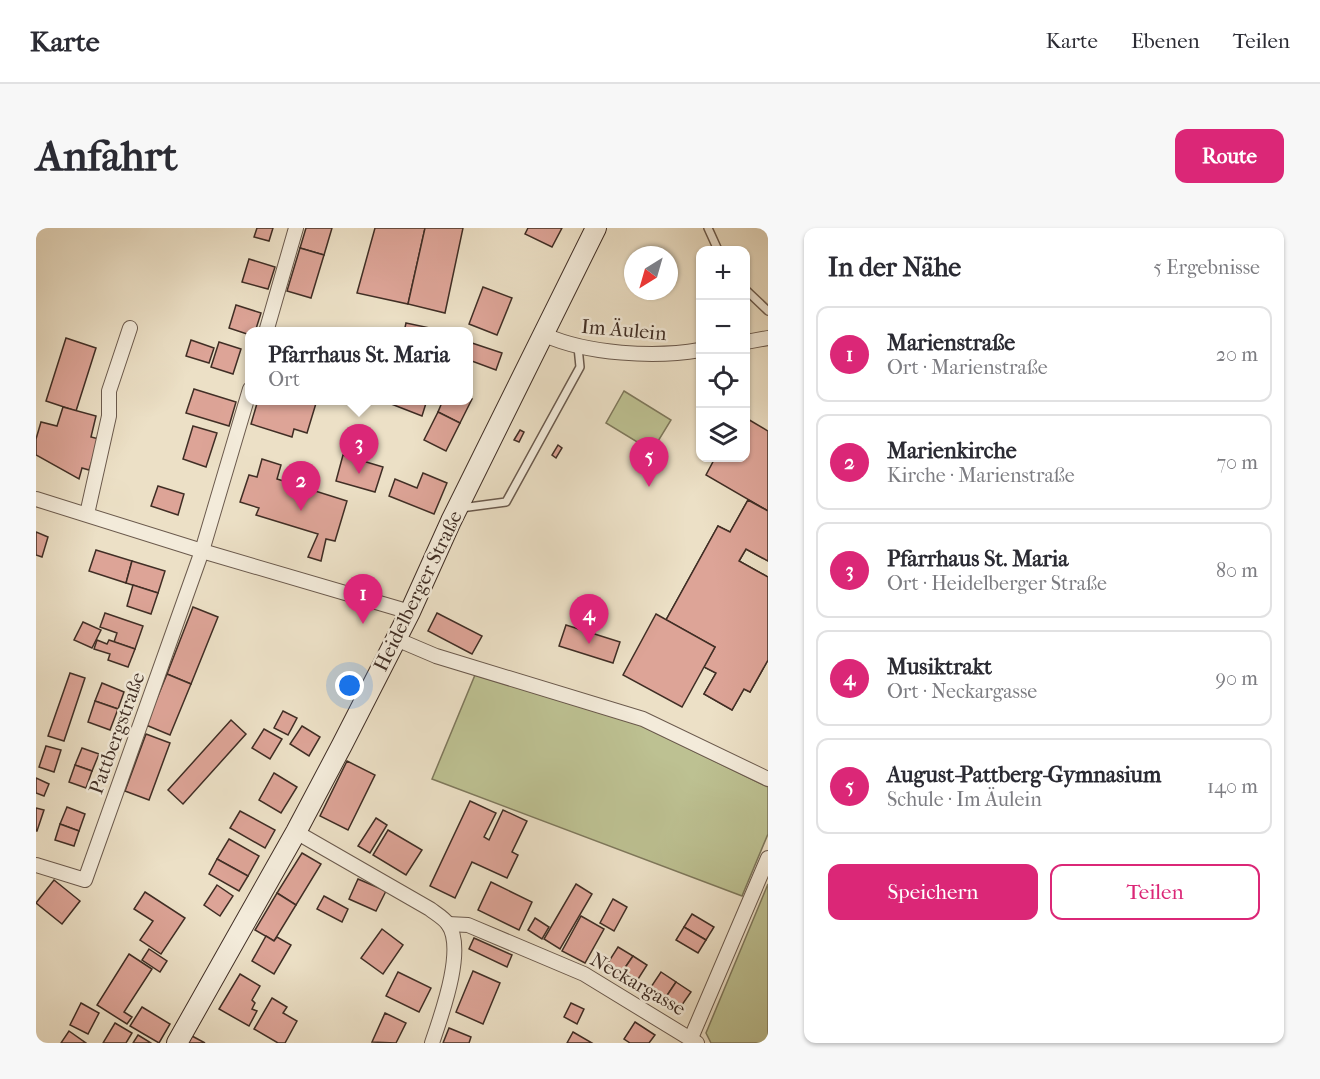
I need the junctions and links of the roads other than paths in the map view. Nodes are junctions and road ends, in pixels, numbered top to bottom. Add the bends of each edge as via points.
1 (296, 228) edge
2 (596, 228) edge
3 (708, 228) edge
4 (716, 246) edge
5 (750, 294) edge
6 (768, 311) edge
7 (267, 327) edge
8 (130, 328) dead end
9 (544, 335) junction
10 (768, 338) edge
11 (750, 341) edge
12 (578, 347) junction
13 (696, 351) edge
14 (245, 402) edge
15 (36, 499) edge
16 (458, 508) junction
17 (87, 514) junction
18 (202, 551) junction
19 (410, 612) junction
20 (396, 639) junction
21 (768, 779) edge
22 (296, 832) junction
23 (768, 858) edge
24 (36, 865) edge
25 (448, 924) junction
26 (694, 1040) edge
27 (177, 1043) edge
28 (432, 1043) edge

1 - 7 street
2 - 9 street, Heidelberger Straße
3 - 4 lane
5 - 6 lane
8 - 17 street via 109,391 109,416
9 - 12 street, Im Äulein
9 - 16 street, Heidelberger Straße
10 - 11 street
12 - 13 street, Im Äulein via 675,354
12 - 16 lane via 580,367 506,502
14 - 18 street
15 - 17 street
16 - 19 street, Heidelberger Straße
17 - 18 street
18 - 19 street
18 - 24 street, Pattbergstraße via 85,880
19 - 20 street, Heidelberger Straße
20 - 21 street via 436,656 643,719
20 - 22 street, Heidelberger Straße
22 - 25 street via 430,909
22 - 27 street, Heidelberger Straße
23 - 26 street, Neckargasse
25 - 26 street, Neckargasse via 468,925 584,974
25 - 28 street via 454,942 448,996

